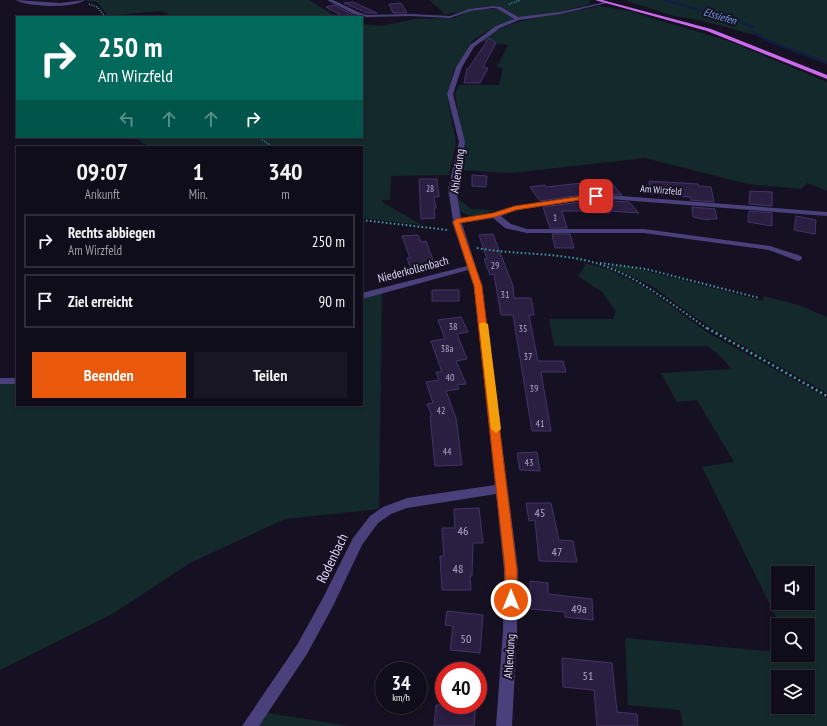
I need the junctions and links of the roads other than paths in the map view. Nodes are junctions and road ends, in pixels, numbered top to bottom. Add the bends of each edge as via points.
1 (17, 0) edge
2 (329, 0) edge
3 (597, 0) edge
4 (81, 1) edge
5 (605, 3) junction
6 (518, 19) junction
7 (827, 77) edge
8 (827, 214) edge
9 (495, 215) junction
10 (456, 222) junction
11 (798, 258) dead end
12 (471, 267) junction
13 (363, 296) edge
14 (16, 380) edge
15 (0, 381) edge
16 (502, 489) junction
17 (250, 726) edge
18 (504, 726) edge

1 - 4 street via 58,4
2 - 6 street via 367,16 450,17 469,10 493,7
3 - 5 main road
5 - 6 street, Ahlendung
5 - 7 main road via 709,30
6 - 10 street, Ahlendung via 498,27 472,46 459,67 450,94 462,142 452,189
8 - 9 street, Am Wirzfeld via 596,196 515,208
9 - 10 street, Am Wirzfeld
9 - 11 street via 508,226 527,231 644,231 770,248
10 - 12 street, Ahlendung
12 - 13 street, Niederkollenbach
12 - 16 street, Ahlendung via 478,286
14 - 15 street
16 - 17 street, Rodenbach via 394,506 372,522 361,536 307,641 274,695
16 - 18 street, Ahlendung via 511,570

